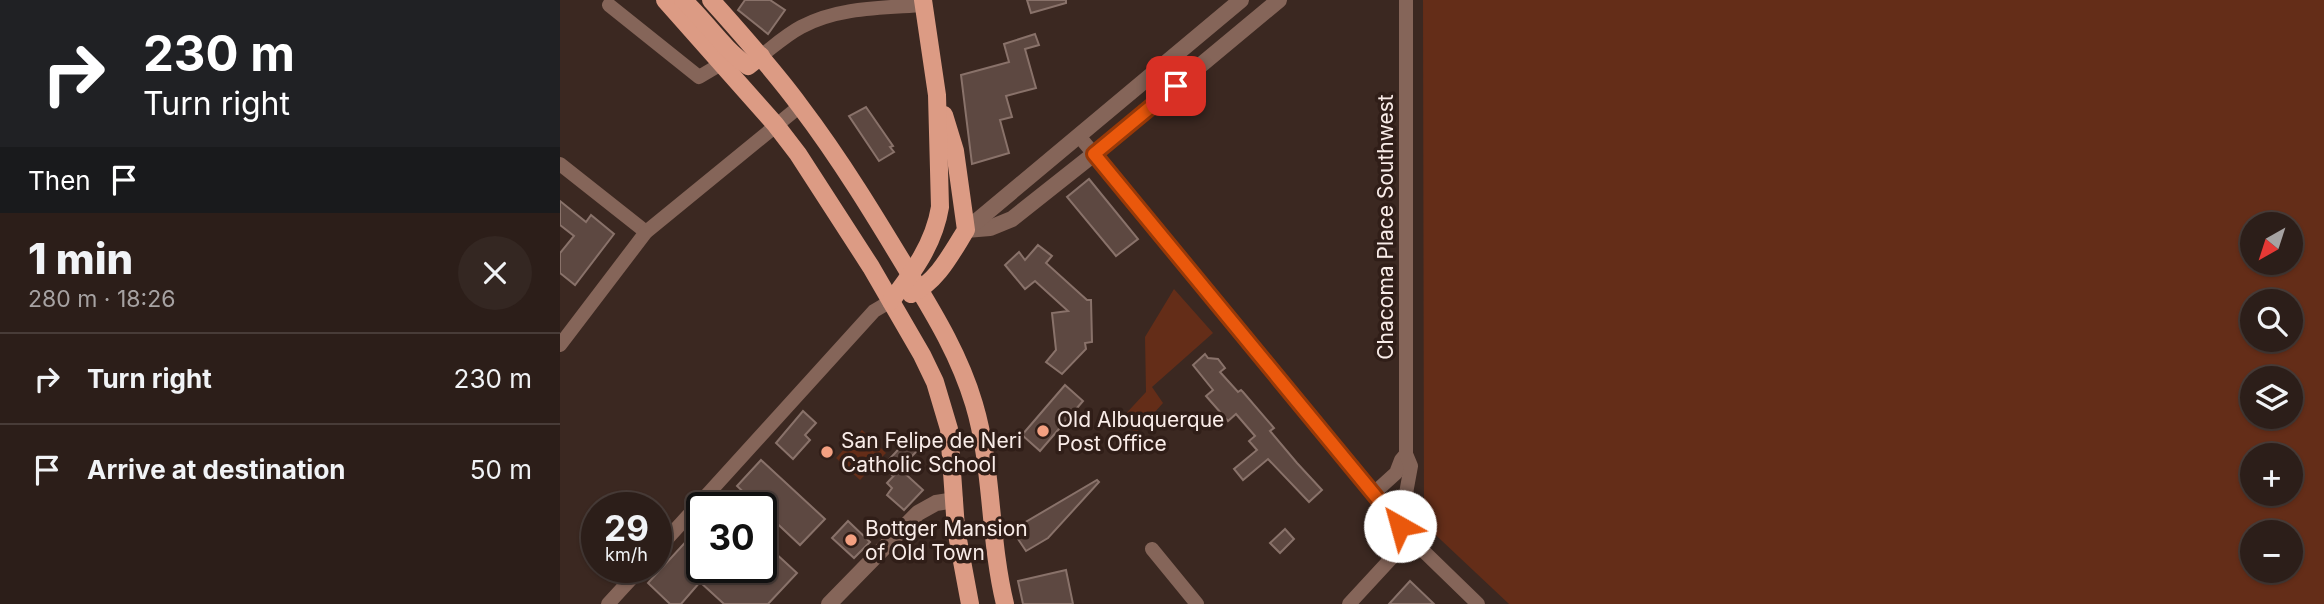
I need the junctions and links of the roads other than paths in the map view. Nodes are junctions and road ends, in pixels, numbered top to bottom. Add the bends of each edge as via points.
1 (666, 0) edge
2 (682, 0) edge
3 (711, 0) edge
4 (1241, 0) edge
5 (1279, 0) edge
6 (1406, 0) edge
7 (923, 2) edge
8 (609, 5) dead end
9 (761, 56) junction
10 (721, 64) junction
11 (937, 95) junction
12 (800, 106) junction
13 (775, 124) junction
14 (1079, 136) junction
15 (1094, 154) junction
16 (560, 164) edge
17 (966, 230) junction
18 (646, 232) junction
19 (915, 283) junction
20 (891, 301) junction
21 (560, 345) edge
22 (1406, 454) junction
23 (1374, 493) junction
24 (955, 500) junction
25 (1400, 526) junction
26 (672, 533) edge
27 (1410, 538) junction
28 (1152, 550) dead end
29 (627, 583) edge
30 (608, 604) edge
31 (829, 604) edge
32 (970, 604) edge
33 (1005, 604) edge
34 (1197, 604) edge
35 (1349, 604) edge
36 (1478, 604) edge

1 - 10 main road
2 - 9 main road via 737,59 748,66
3 - 9 main road
4 - 14 street
5 - 15 street
6 - 22 street, Chacoma Place Southwest
7 - 9 street via 819,19 788,34
7 - 11 main road
8 - 10 street via 699,77
9 - 12 main road
10 - 13 main road
11 - 17 main road via 955,151
11 - 19 main road via 940,207
12 - 13 street
12 - 19 main road
13 - 18 street
13 - 20 main road
14 - 15 street
14 - 17 street
15 - 17 street via 1012,219 990,228
15 - 23 street
16 - 18 street
17 - 19 main road via 939,271
18 - 21 street
19 - 20 main road
19 - 33 main road via 957,358 975,406
20 - 24 main road via 922,355 943,406
20 - 26 street via 874,311
22 - 23 street via 1396,473
22 - 25 street, Chacoma Place Southwest via 1411,466
23 - 25 street
24 - 31 street via 918,513
24 - 32 main road via 959,554
25 - 27 street
27 - 35 street
27 - 36 street
28 - 34 street
29 - 30 street

